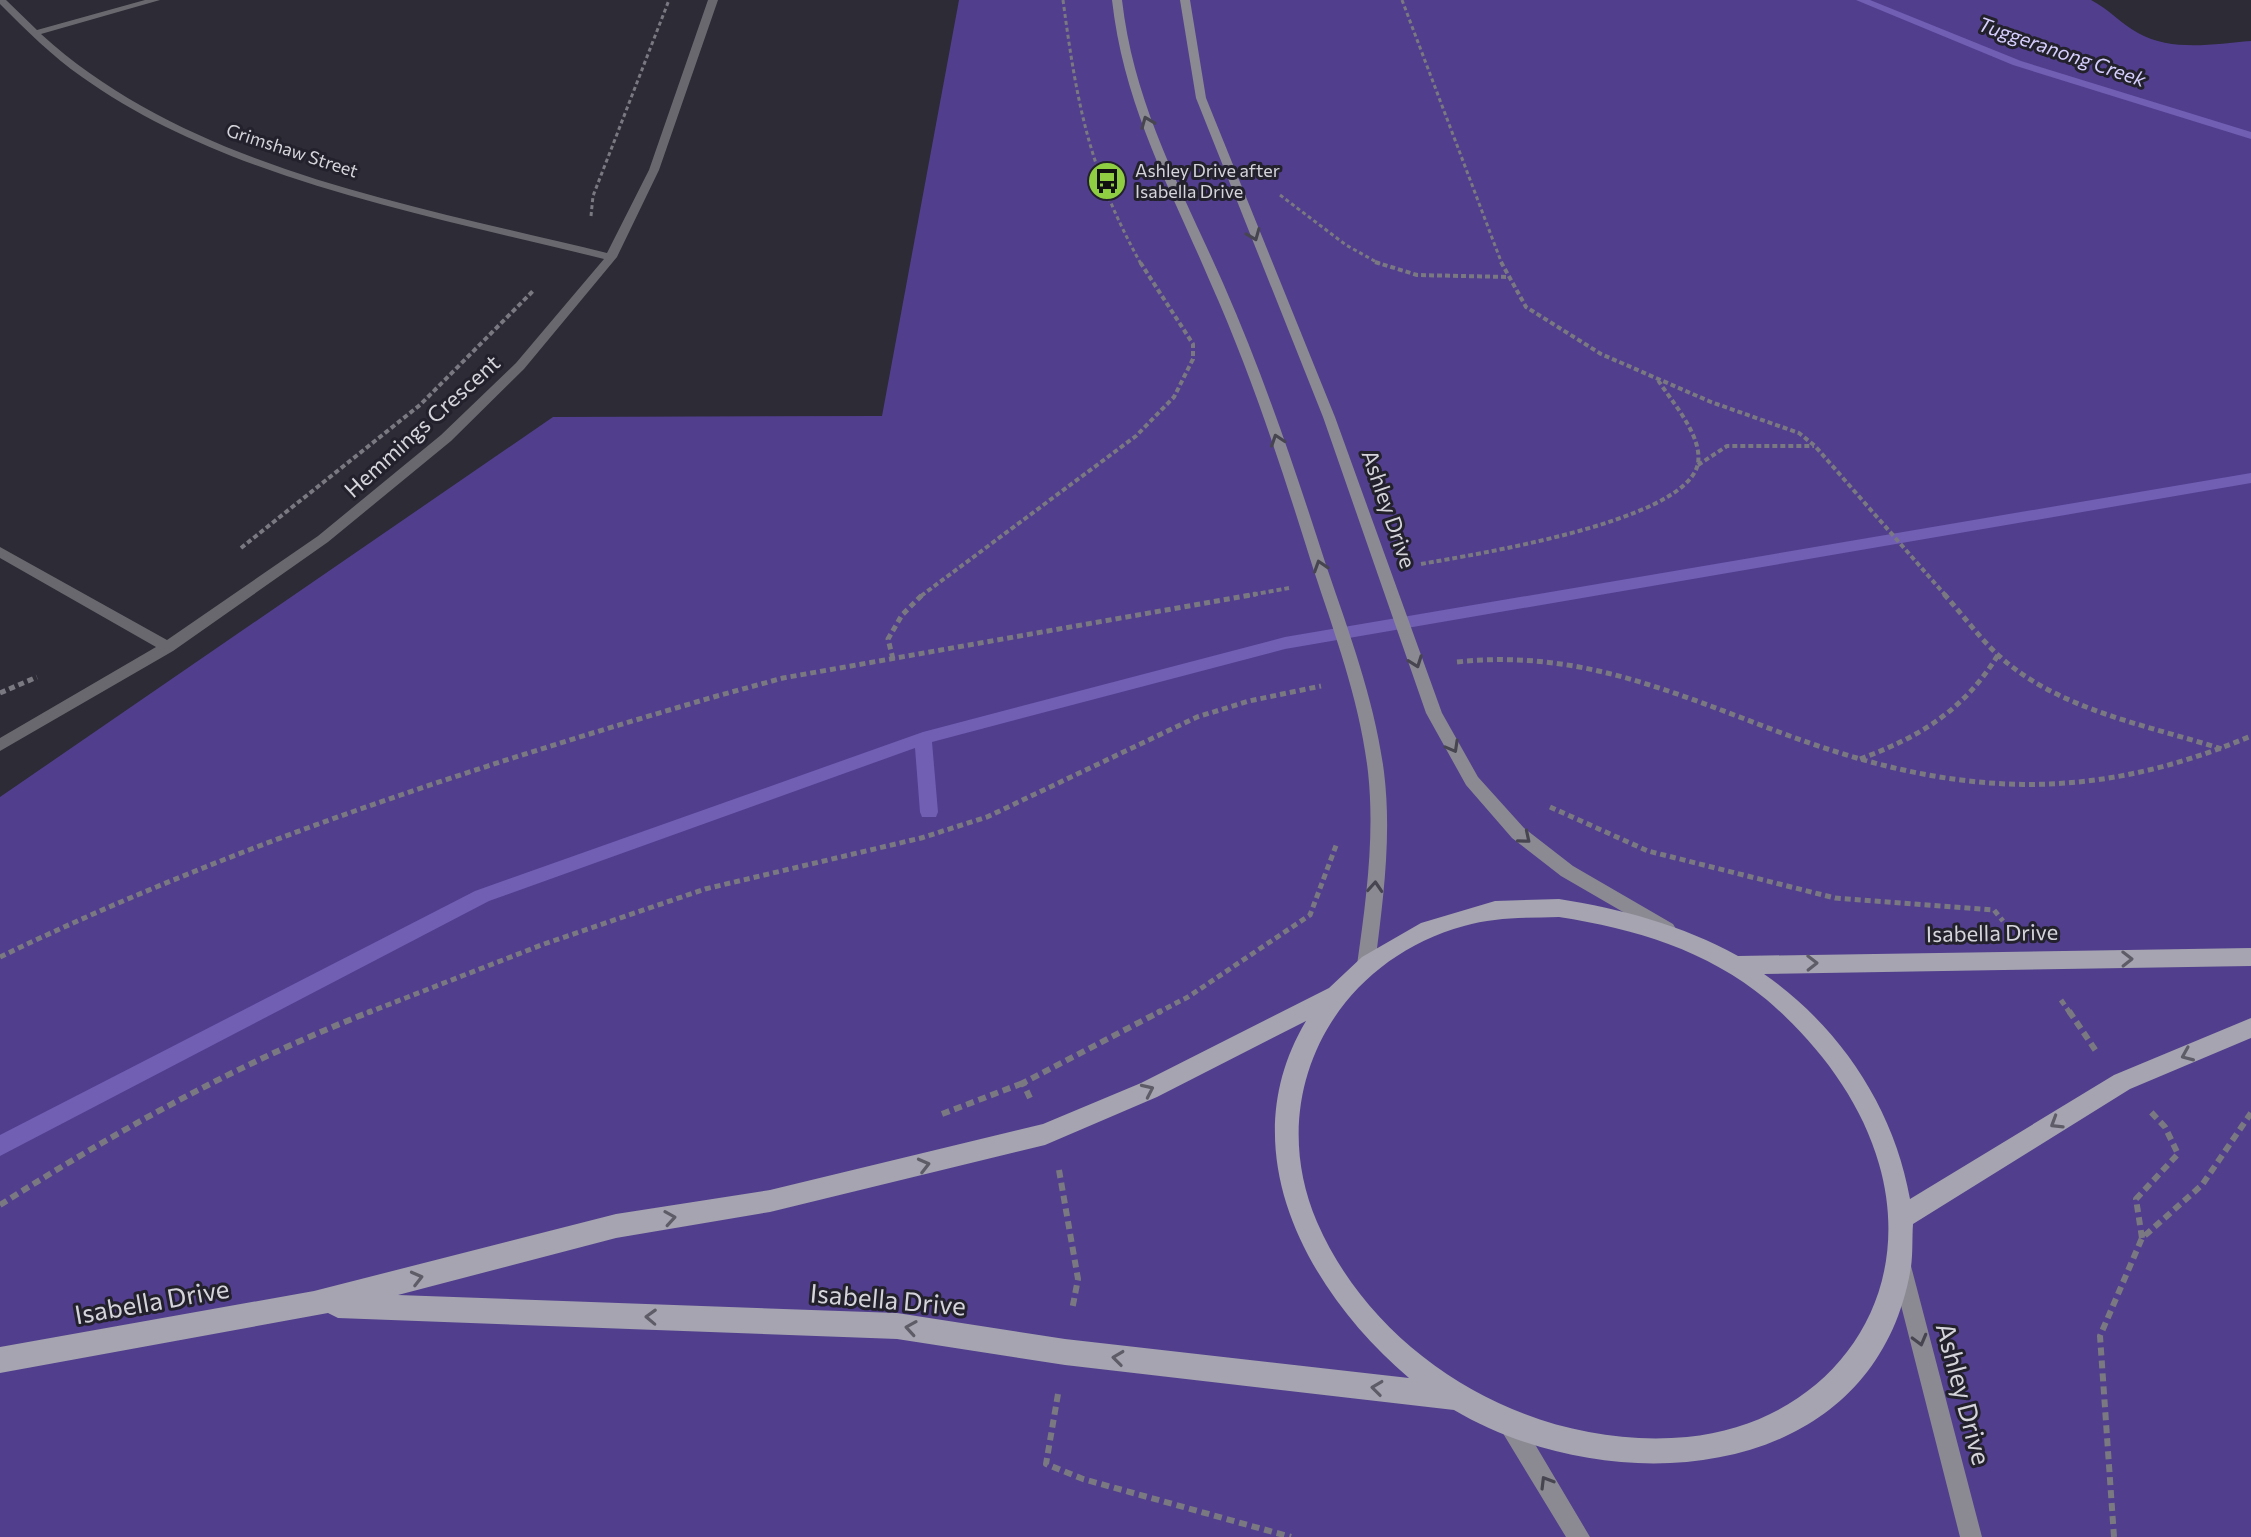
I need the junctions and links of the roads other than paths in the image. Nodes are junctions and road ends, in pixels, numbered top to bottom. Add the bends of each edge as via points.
1 (1, 0) edge
2 (155, 0) edge
3 (713, 0) edge
4 (1117, 0) edge
5 (1185, 0) edge
6 (35, 33) junction
7 (611, 257) junction
8 (0, 552) edge
9 (168, 647) junction
10 (0, 745) edge
11 (1682, 938) junction
12 (2251, 957) edge
13 (1366, 965) junction
14 (1734, 965) junction
15 (1336, 995) junction
16 (2251, 1028) edge
17 (1903, 1217) junction
18 (1900, 1264) junction
19 (314, 1304) junction
20 (0, 1360) edge
21 (1454, 1397) junction
22 (1512, 1427) junction
23 (1579, 1537) edge
24 (1971, 1537) edge

1 - 6 street, Grimshaw Street
2 - 6 street
3 - 7 street, Hemmings Crescent via 654,170
13 -> 4 main road via 1378,802 1369,720 1249,363 1133,87 1118,28
5 -> 11 main road, Ashley Drive via 1201,98 1329,417 1434,713 1472,781 1518,833 1567,871
6 - 7 street, Grimshaw Street via 107,89 216,145 319,182
7 - 9 street, Hemmings Crescent via 520,366 446,438 323,539
8 - 9 street
9 - 10 street, Hemmings Crescent
11 - 13 main road via 1621,918 1559,908 1498,909 1442,923 1390,946
11 - 14 main road
14 -> 12 main road, Isabella Drive
13 - 15 main road
14 - 17 main road via 1799,1013 1851,1075 1888,1147
19 -> 15 main road, Isabella Drive via 616,1226 770,1201 1045,1134 1149,1090
15 - 21 main road via 1313,1025 1292,1078 1287,1136 1297,1199 1323,1262 1365,1322
16 -> 17 main road via 2122,1082
17 - 18 main road
18 - 22 main road via 1895,1292 1871,1345 1833,1391 1781,1426 1718,1447 1648,1453 1574,1445
18 -> 24 main road, Ashley Drive
19 - 20 main road, Isabella Drive
21 -> 19 main road, Isabella Drive via 1065,1352 897,1326
21 - 22 main road
23 -> 22 main road

